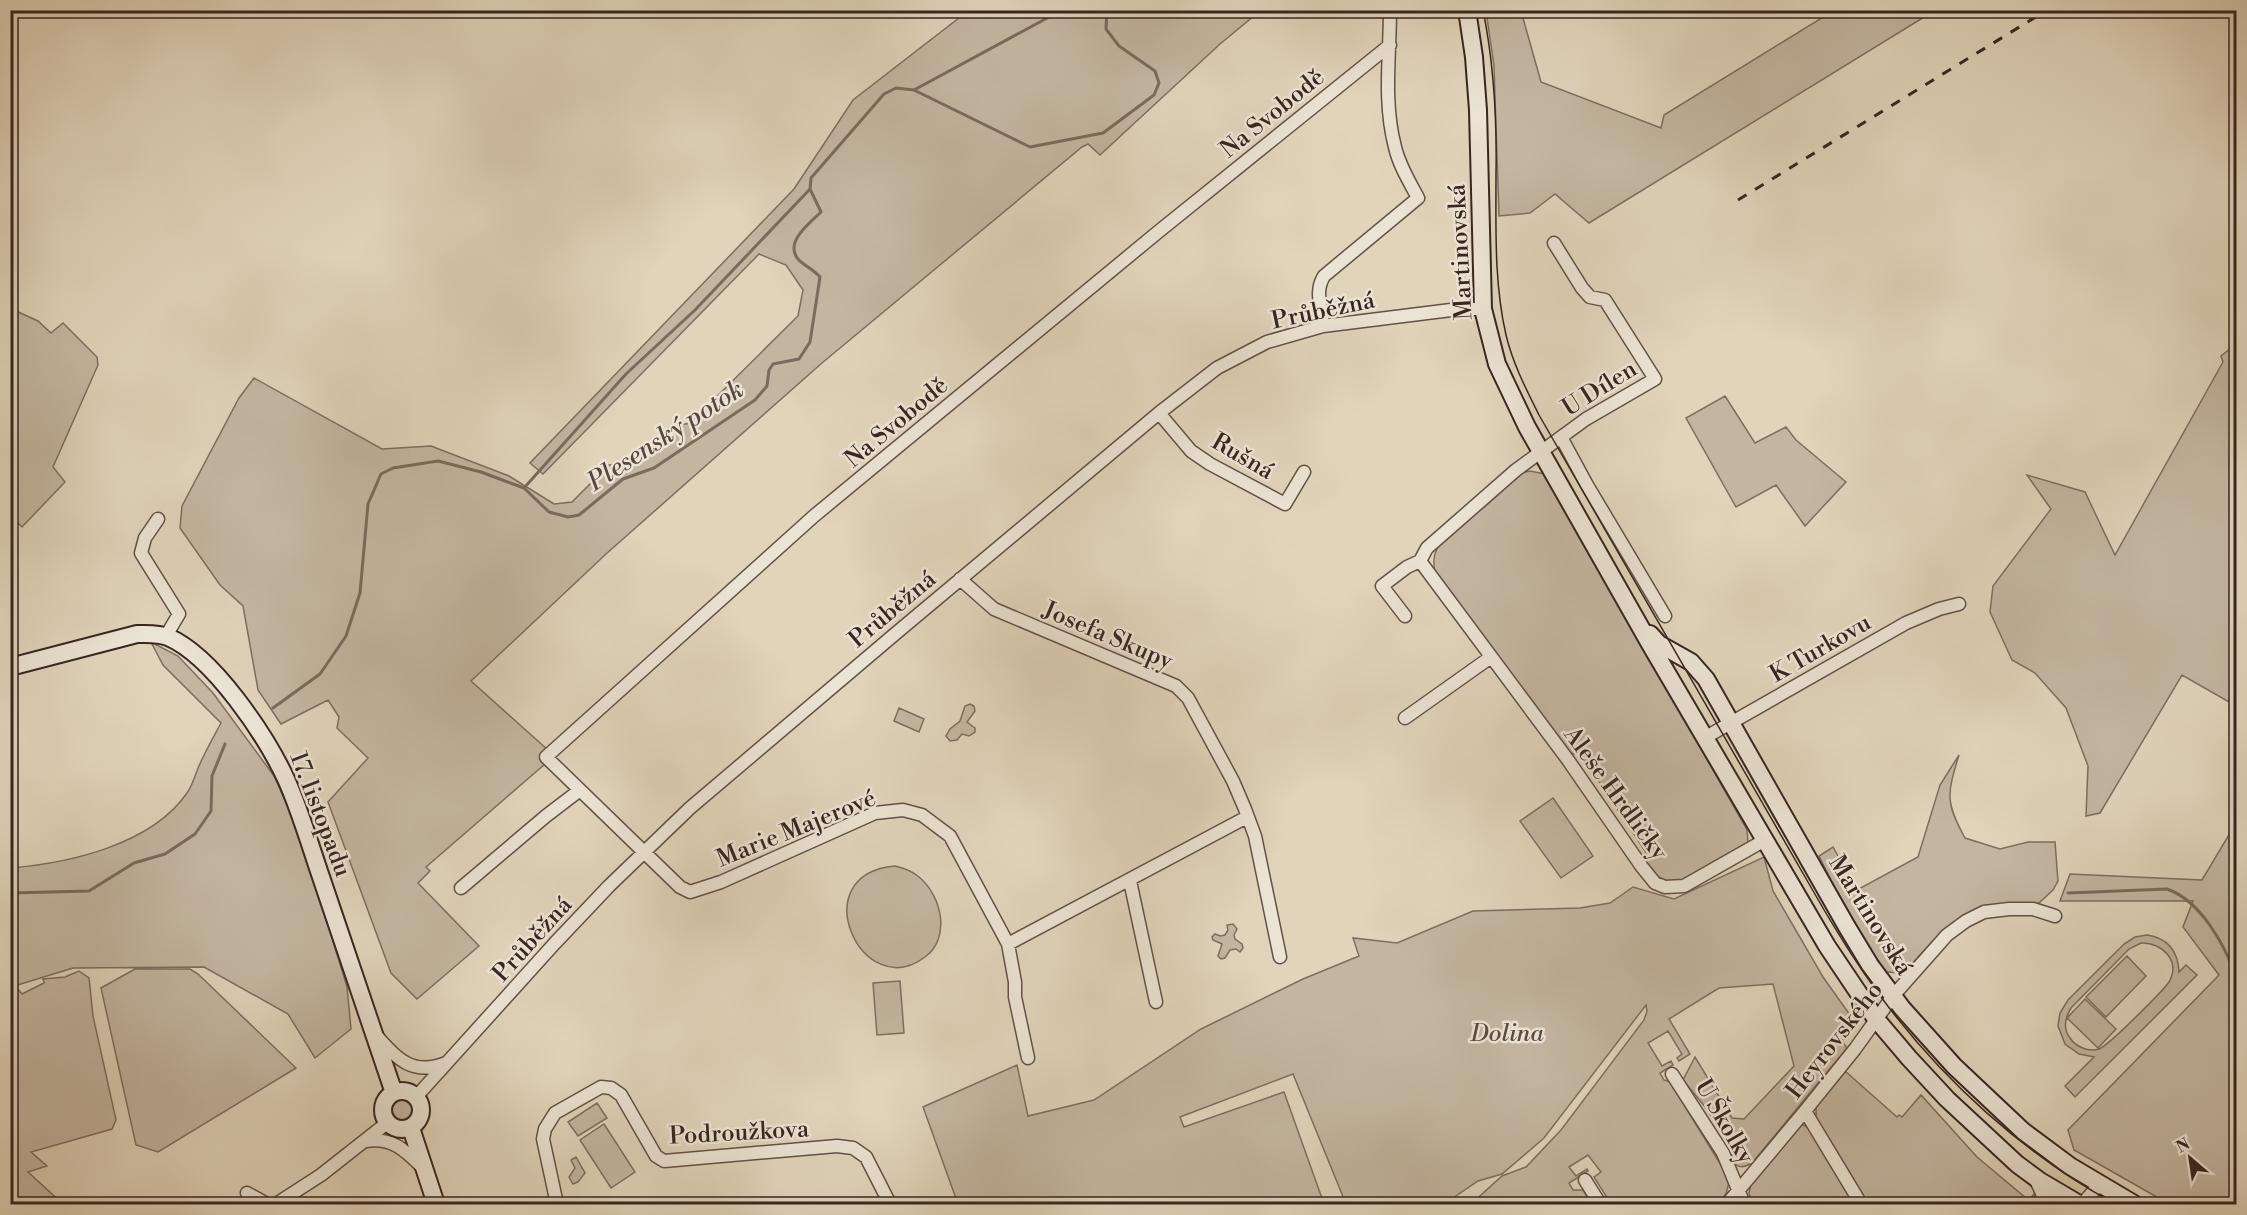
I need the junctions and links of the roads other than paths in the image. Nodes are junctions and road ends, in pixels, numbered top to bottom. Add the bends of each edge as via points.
1 (1390, 10) edge
2 (1467, 10) edge
3 (1390, 45) junction
4 (1554, 243) dead end
5 (1483, 309) junction
6 (1323, 326) junction
7 (1159, 413) junction
8 (1561, 436) junction
9 (1541, 451) junction
10 (1304, 472) dead end
11 (158, 519) dead end
12 (1420, 561) junction
13 (960, 579) junction
14 (1627, 601) junction
15 (1959, 604) dead end
16 (1405, 616) dead end
17 (1665, 616) dead end
18 (166, 636) junction
19 (1491, 657) junction
20 (10, 667) edge
21 (1404, 718) dead end
22 (1730, 723) junction
23 (1706, 737) junction
24 (580, 790) junction
25 (1247, 817) junction
26 (1765, 840) junction
27 (645, 852) junction
28 (1130, 881) junction
29 (461, 888) dead end
30 (2055, 916) dead end
31 (1008, 944) junction
32 (1280, 957) dead end
33 (1893, 996) junction
34 (1156, 1002) dead end
35 (1876, 1019) junction
36 (374, 1032) junction
37 (1028, 1058) dead end
38 (447, 1063) junction
39 (1672, 1074) dead end
40 (394, 1093) junction
41 (416, 1097) junction
42 (1806, 1111) junction
43 (387, 1123) junction
44 (411, 1128) junction
45 (366, 1141) junction
46 (426, 1171) junction
47 (2035, 1177) junction
48 (1585, 1180) dead end
49 (2100, 1184) junction
50 (1739, 1190) junction
51 (247, 1192) dead end
52 (267, 1204) edge
53 (276, 1204) edge
54 (436, 1204) edge
55 (557, 1204) edge
56 (890, 1204) edge
57 (1600, 1204) edge
58 (1727, 1204) edge
59 (1744, 1204) edge
60 (1862, 1204) edge
61 (2047, 1204) edge
62 (2080, 1204) edge
63 (2134, 1204) edge

1 - 3 street
2 - 5 street, Martinovská via 1478,110
3 - 6 street via 1390,123 1395,149 1418,198 1324,276 1318,295
3 - 24 street, Na Svobodě via 814,516 546,757
4 - 8 street, U Dílen via 1581,288 1590,297 1605,300 1655,379
5 - 6 street, Průběžná
5 - 9 street, Martinovská via 1497,364
6 - 7 street, Průběžná via 1243,353 1216,368
7 - 10 street, Rušná via 1191,451 1285,504
7 - 13 street, Průběžná
8 - 9 street, U Dílen
8 - 17 street
9 - 12 street via 1464,514 1427,549
9 - 14 street, Martinovská
11 - 18 street via 145,538 141,553 179,614
12 - 16 street via 1382,586
12 - 19 street, Aleše Hrdličky
13 - 25 street, Josefa Skupy via 994,609 1176,686 1188,698 1218,753
13 - 27 street, Průběžná via 749,756
14 - 22 street, Martinovská via 1656,642 1700,670
14 - 23 street, Martinovská
15 - 22 street, K Turkovu via 1906,623
18 - 20 street via 137,634
18 - 36 street, 17. listopadu via 215,675 259,731 278,764 298,810
19 - 21 street
19 - 26 street, Aleše Hrdličky via 1656,883 1665,887 1684,886
22 - 23 street, K Turkovu
22 - 33 street, Martinovská via 1847,927
23 - 26 street, Martinovská
24 - 27 street, Na Svobodě
24 - 29 street
25 - 28 street
25 - 32 street, Josefa Skupy via 1255,836
26 - 35 street, Martinovská via 1839,966
27 - 31 street, Marie Majerové via 690,892 722,882 875,813 903,810 922,815 950,836
27 - 38 street, Průběžná via 555,943
28 - 31 street
28 - 34 street
30 - 33 street, Heyrovského via 2033,909 1984,912 1947,935
31 - 37 street, Marie Majerové
33 - 35 street, Heyrovského
33 - 49 street, Martinovská via 1936,1047 2001,1111 2045,1149
35 - 42 street, Heyrovského
35 - 47 street, Martinovská via 1969,1121
36 - 38 street via 405,1062 422,1068
36 - 40 street, 17. listopadu
38 - 41 street, Průběžná
39 - 50 street, U Školky via 1723,1153
40 - 41 street via 405,1091
40 - 43 street via 383,1106
41 - 44 street via 422,1113
42 - 50 street, Heyrovského
42 - 60 street
43 - 44 street via 395,1129
43 - 45 street
44 - 46 street
45 - 46 street via 399,1145
45 - 53 street
46 - 54 street
47 - 61 street, Martinovská
47 - 62 street, Martinovská
48 - 57 street
49 - 62 street
49 - 63 street, Martinovská
50 - 58 street, Heyrovského
50 - 59 street, U Školky
51 - 52 street
55 - 56 street, Podroužkova via 543,1139 545,1130 555,1113 602,1087 621,1095 657,1156 664,1161 837,1146 853,1148 866,1157

